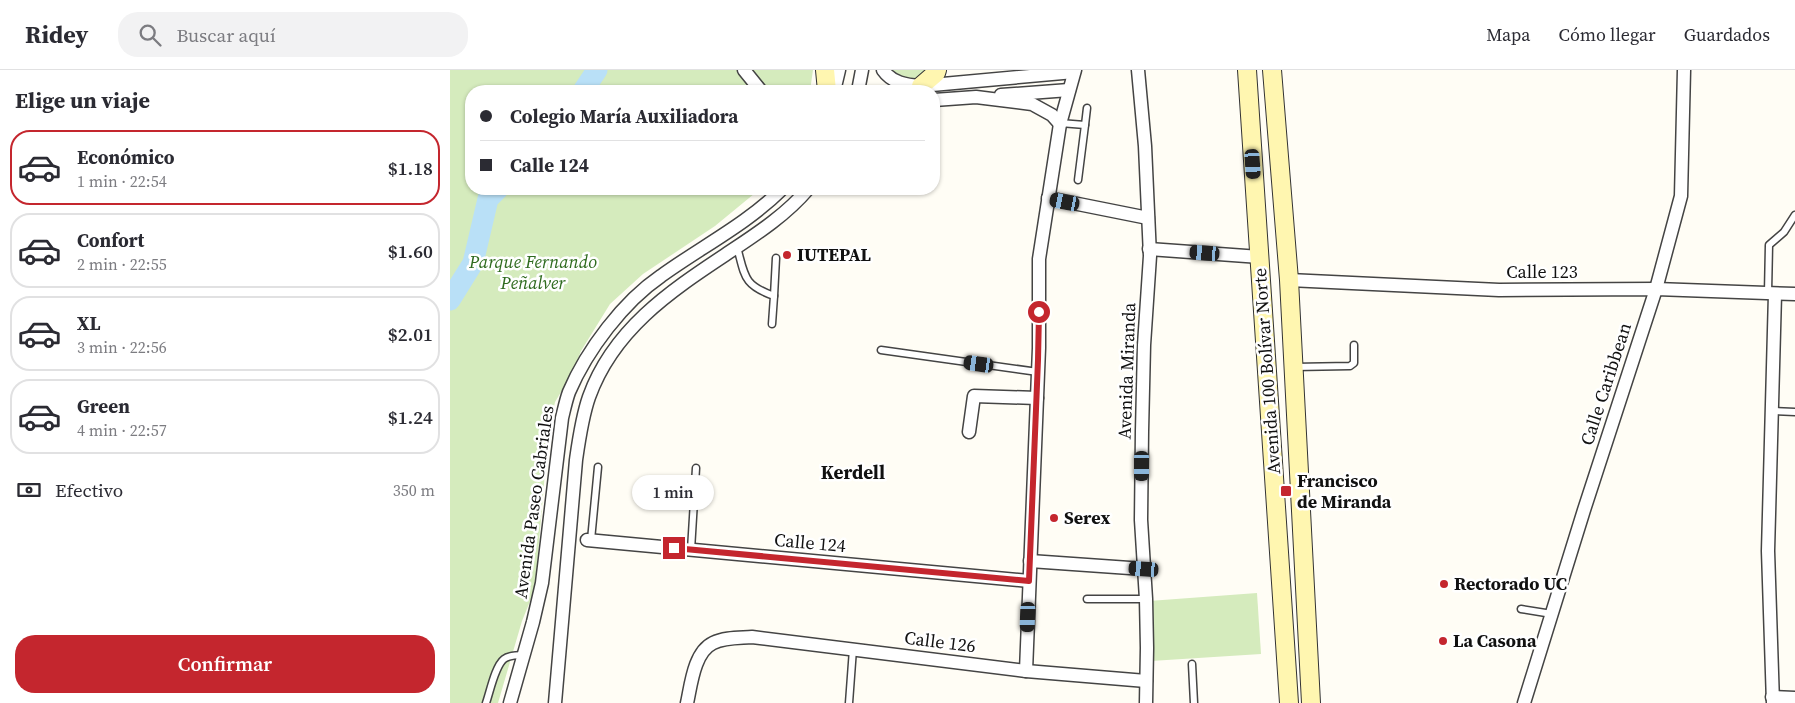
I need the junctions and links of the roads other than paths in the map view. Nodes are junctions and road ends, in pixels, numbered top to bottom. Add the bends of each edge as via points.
1 (744, 70) edge
2 (825, 70) edge
3 (839, 70) edge
4 (862, 70) edge
5 (883, 70) edge
6 (937, 70) edge
7 (1138, 70) edge
8 (1247, 70) edge
9 (1272, 70) edge
10 (1684, 70) edge
11 (1075, 71) edge
12 (756, 85) edge
13 (826, 85) edge
14 (835, 85) edge
15 (859, 85) edge
16 (906, 85) edge
17 (922, 85) edge
18 (931, 85) edge
19 (1069, 90) junction
20 (976, 97) junction
21 (940, 100) edge
22 (1087, 108) dead end
23 (1060, 124) junction
24 (1085, 125) junction
25 (1078, 180) dead end
26 (775, 195) edge
27 (803, 195) edge
28 (1048, 198) junction
29 (1795, 216) edge
30 (1148, 218) junction
31 (737, 247) junction
32 (1150, 249) junction
33 (1260, 257) junction
34 (776, 258) dead end
35 (1289, 280) junction
36 (1656, 289) junction
37 (1772, 293) junction
38 (1795, 294) edge
39 (774, 296) junction
40 (772, 324) dead end
41 (1354, 345) dead end
42 (881, 350) dead end
43 (1293, 367) junction
44 (1038, 372) junction
45 (1037, 398) junction
46 (1772, 411) junction
47 (1795, 412) edge
48 (969, 432) dead end
49 (598, 467) dead end
50 (696, 468) dead end
51 (589, 540) joint
52 (691, 550) junction
53 (1030, 561) junction
54 (1144, 569) junction
55 (1029, 581) junction
56 (1087, 599) dead end
57 (1146, 599) junction
58 (1521, 609) dead end
59 (1552, 614) junction
60 (853, 649) junction
61 (524, 655) junction
62 (1192, 664) dead end
63 (1026, 671) junction
64 (1146, 681) junction
65 (1795, 698) edge
66 (1772, 700) edge
67 (486, 703) edge
68 (510, 703) edge
69 (555, 703) edge
70 (687, 703) edge
71 (849, 703) edge
72 (1146, 703) edge
73 (1194, 703) edge
74 (1288, 703) edge
75 (1311, 703) edge
76 (1524, 703) edge

1 - 12 street
2 - 13 main road
3 - 14 street
4 - 15 street
5 - 16 street via 888,77
6 - 17 main road
7 - 30 street, Avenida Miranda via 1146,146
8 - 33 main road, Avenida 100 Bolívar Norte
9 - 35 main road, Avenida 100 Bolívar Norte
10 - 36 street, Calle Caribbean via 1681,196
11 - 18 street
11 - 19 street
19 - 20 street
19 - 23 street
20 - 21 street
20 - 23 street via 1032,104 1052,115
22 - 24 lane
23 - 24 lane
23 - 28 street
24 - 25 lane
26 - 61 street, Avenida Paseo Cabriales via 754,213 658,277 631,302 588,356 569,393 562,418 542,582
27 - 31 street, Avenida Paseo Cabriales via 789,210
28 - 30 street
28 - 44 street via 1039,259
29 - 37 lane via 1769,245
30 - 32 street, Avenida Miranda
31 - 39 lane via 745,277 751,285
31 - 69 street, Avenida Paseo Cabriales via 663,298 640,318 608,360 589,397 576,460
32 - 33 street
32 - 54 street, Avenida Miranda via 1142,431
33 - 74 main road, Avenida 100 Bolívar Norte
34 - 39 lane
35 - 36 street, Calle 123 via 1500,290
35 - 43 main road, Avenida 100 Bolívar Norte
36 - 37 street, Calle 123
36 - 59 street, Calle Caribbean
37 - 38 street, Calle 123
37 - 46 street
39 - 40 lane
41 - 43 lane via 1354,364 1350,366
42 - 44 lane
43 - 75 main road, Avenida 100 Bolívar Norte
44 - 45 street
45 - 48 street via 974,396
45 - 53 street
46 - 47 lane
46 - 66 street via 1768,551
49 - 51 lane
50 - 52 lane
51 - 52 street, Calle 124
52 - 55 street, Calle 124
53 - 54 street
53 - 55 street
54 - 57 street, Avenida Miranda
55 - 63 street
56 - 57 lane
57 - 64 street, Avenida Miranda
58 - 59 lane
59 - 76 street, Calle Caribbean
60 - 63 street, Calle 126
60 - 70 street, Calle 126 via 752,636 712,643 697,662
60 - 71 lane
61 - 67 lane via 506,657 502,661
61 - 68 street, Avenida Paseo Cabriales
62 - 73 lane
63 - 64 street, Calle 126
64 - 72 street, Avenida Miranda
65 - 66 street

